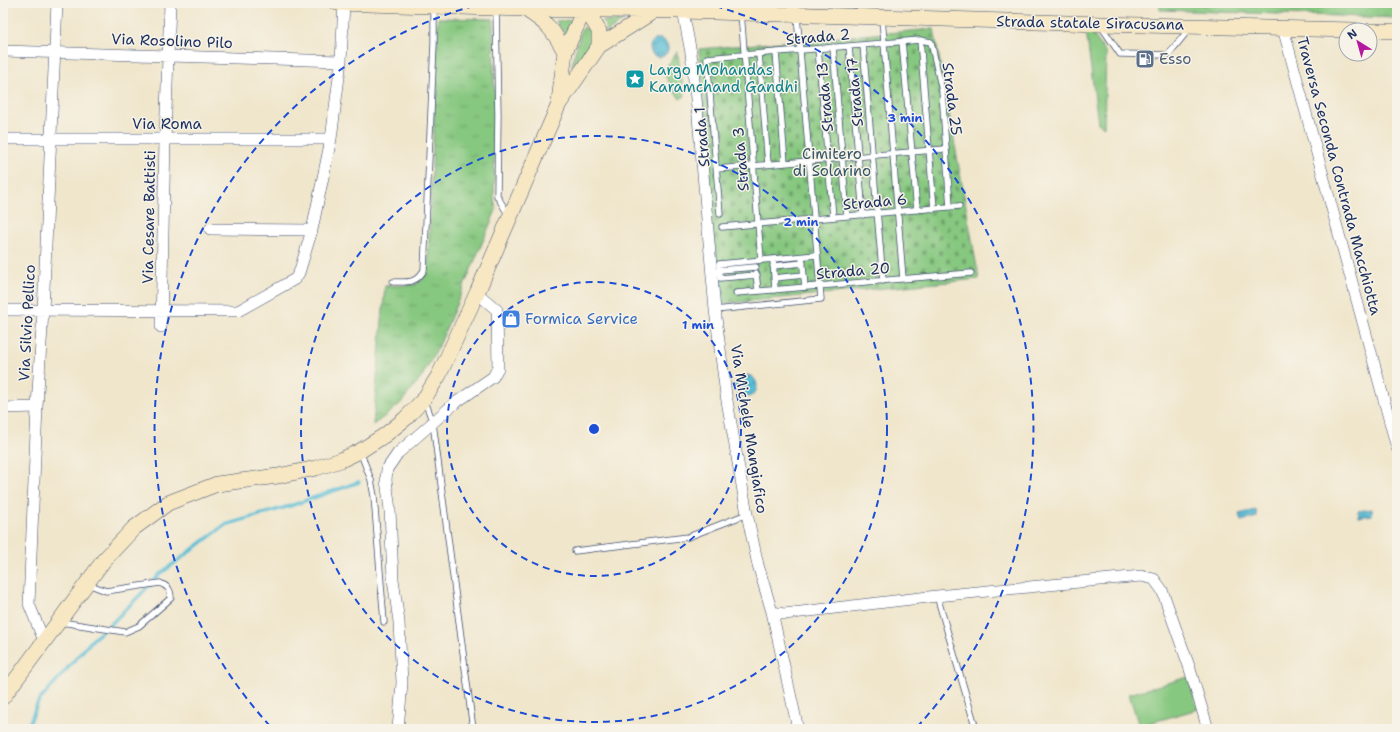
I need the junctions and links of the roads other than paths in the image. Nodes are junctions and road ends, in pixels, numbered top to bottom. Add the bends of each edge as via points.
1 (57, 3) edge
2 (170, 3) edge
3 (337, 3) edge
4 (344, 3) edge
5 (388, 4) edge
6 (430, 5) edge
7 (496, 8) junction
8 (525, 9) junction
9 (586, 9) junction
10 (654, 11) junction
11 (683, 11) junction
12 (741, 13) junction
13 (797, 15) junction
14 (882, 17) junction
15 (1100, 24) junction
16 (1192, 26) junction
17 (1283, 28) junction
18 (1338, 30) edge
19 (1378, 31) edge
20 (1397, 32) edge
21 (920, 40) junction
22 (902, 41) junction
23 (931, 42) joint
24 (884, 43) junction
25 (863, 45) junction
26 (599, 46) junction
27 (849, 46) junction
28 (833, 47) junction
29 (818, 48) junction
30 (800, 50) junction
31 (3, 51) edge
32 (55, 52) junction
33 (565, 52) junction
34 (776, 52) junction
35 (759, 54) junction
36 (745, 55) junction
37 (168, 56) junction
38 (707, 58) joint
39 (341, 61) junction
40 (559, 104) junction
41 (3, 139) edge
42 (51, 139) junction
43 (165, 139) junction
44 (331, 139) junction
45 (946, 149) junction
46 (929, 150) junction
47 (912, 152) junction
48 (893, 153) junction
49 (872, 155) junction
50 (858, 156) junction
51 (842, 158) junction
52 (828, 159) junction
53 (809, 161) junction
54 (785, 163) junction
55 (768, 164) junction
56 (754, 165) junction
57 (717, 169) junction
58 (959, 206) dead end
59 (950, 207) junction
60 (934, 209) junction
61 (917, 210) junction
62 (898, 212) junction
63 (877, 213) junction
64 (720, 214) dead end
65 (863, 215) junction
66 (510, 216) junction
67 (847, 216) junction
68 (833, 217) junction
69 (814, 219) junction
70 (758, 224) junction
71 (722, 227) dead end
72 (210, 229) dead end
73 (312, 230) junction
74 (817, 255) junction
75 (802, 260) junction
76 (758, 261) junction
77 (773, 262) junction
78 (719, 267) junction
79 (756, 267) junction
80 (971, 273) dead end
81 (757, 275) junction
82 (804, 275) junction
83 (774, 278) junction
84 (904, 279) junction
85 (883, 280) junction
86 (393, 282) dead end
87 (820, 286) junction
88 (805, 287) junction
89 (775, 290) junction
90 (758, 291) junction
91 (477, 293) junction
92 (736, 293) dead end
93 (3, 310) edge
94 (715, 310) junction
95 (44, 311) junction
96 (162, 311) junction
97 (161, 327) dead end
98 (424, 398) junction
99 (37, 407) junction
100 (3, 408) edge
101 (433, 423) junction
102 (1397, 448) edge
103 (360, 451) junction
104 (747, 514) junction
105 (575, 551) dead end
106 (86, 583) junction
107 (938, 596) junction
108 (772, 612) junction
109 (58, 621) junction
110 (384, 622) dead end
111 (44, 641) junction
112 (3, 696) edge
113 (398, 729) edge
114 (473, 729) edge
115 (798, 729) edge
116 (976, 729) edge
117 (1208, 729) edge

1 - 32 street, Via Silvio Pellico
2 - 37 street, Via Cesare Battisti
3 - 4 main road, Strada statale Siracusana
4 - 5 main road, Strada statale Siracusana
4 - 39 street
5 - 6 main road, Strada statale Siracusana
6 - 7 main road, Strada statale Siracusana
6 - 86 lane via 434,43 424,270 415,281
7 - 8 main road, Strada statale Siracusana
7 - 66 lane via 497,196
8 - 9 main road, Strada statale Siracusana
8 - 33 main road via 545,21
9 - 10 main road, Strada statale Siracusana
9 - 26 main road via 599,31
9 - 33 main road
10 - 11 main road, Strada statale Siracusana
10 - 26 main road
11 - 12 main road, Strada statale Siracusana
11 - 94 street, Via Michele Mangiafico via 691,53 698,117
12 - 13 main road, Strada statale Siracusana
12 - 36 lane, Strada 3
13 - 14 main road, Strada statale Siracusana
13 - 30 lane
14 - 15 main road, Strada statale Siracusana
14 - 24 lane
15 - 16 main road, Strada statale Siracusana
15 - 16 lane via 1120,54 1168,55
16 - 17 main road, Strada statale Siracusana
17 - 18 main road, Strada statale Siracusana
17 - 102 street, Traversa Seconda Contrada Macchiotta
19 - 20 main road
21 - 22 lane, Strada 2
21 - 23 lane, Strada 2
21 - 46 lane
22 - 24 lane, Strada 2
22 - 47 lane
23 - 45 lane, Strada 25 via 942,91
24 - 25 lane, Strada 2
24 - 48 lane
25 - 27 lane, Strada 2
25 - 49 lane, Strada 17
26 - 40 main road
27 - 28 lane, Strada 2
27 - 50 lane
28 - 29 lane, Strada 2
28 - 51 lane, Strada 13
29 - 30 lane, Strada 2
29 - 52 lane
30 - 34 lane, Strada 2
30 - 53 lane
31 - 32 street, Via Rosolino Pilo
32 - 37 street, Via Rosolino Pilo
32 - 42 street, Via Silvio Pellico
33 - 40 main road
34 - 35 lane, Strada 2
34 - 54 lane
35 - 36 lane, Strada 2
35 - 55 lane
36 - 38 lane, Strada 2
36 - 56 lane, Strada 3
37 - 39 street, Via Rosolino Pilo
37 - 43 street, Via Cesare Battisti
38 - 57 lane, Strada 1
39 - 44 street
40 - 66 main road
41 - 42 street, Via Roma
42 - 43 street, Via Roma
42 - 95 street, Via Silvio Pellico
43 - 44 street, Via Roma
43 - 96 street, Via Cesare Battisti
44 - 73 street
45 - 46 lane
45 - 59 lane, Strada 25
46 - 47 lane
46 - 60 lane
47 - 48 lane
47 - 61 lane
48 - 49 lane
48 - 62 lane
49 - 50 lane
49 - 63 lane, Strada 17
50 - 51 lane
50 - 65 lane
51 - 52 lane
51 - 67 lane, Strada 13
52 - 53 lane
52 - 68 lane
53 - 54 lane
53 - 69 lane
54 - 55 lane
55 - 56 lane
56 - 57 lane
56 - 70 lane, Strada 3
57 - 64 lane, Strada 1
58 - 59 lane, Strada 6
59 - 60 lane, Strada 6
60 - 61 lane, Strada 6
61 - 62 lane, Strada 6
62 - 63 lane, Strada 6
62 - 84 lane
63 - 65 lane, Strada 6
63 - 85 lane, Strada 17
65 - 67 lane, Strada 6
66 - 91 main road
67 - 68 lane, Strada 6
68 - 69 lane, Strada 6
69 - 70 lane, Strada 6
69 - 74 lane
70 - 71 lane, Strada 6
70 - 76 lane, Strada 3
72 - 73 street
73 - 96 street via 295,279 238,311
74 - 75 lane
74 - 87 lane
75 - 77 lane
75 - 82 lane
76 - 77 lane
76 - 78 lane
76 - 79 lane, Strada 3
77 - 83 lane
78 - 79 lane
78 - 81 lane via 720,278
79 - 81 lane, Strada 3
80 - 84 lane, Strada 20
81 - 90 lane, Strada 3
82 - 83 lane
82 - 88 lane
83 - 89 lane
84 - 85 lane, Strada 20
85 - 87 lane, Strada 20
87 - 88 lane, Strada 20
87 - 94 lane via 822,299
88 - 89 lane, Strada 20
89 - 90 lane, Strada 20
90 - 92 lane, Strada 20
91 - 98 main road via 439,375
91 - 101 street via 496,310 498,368 493,376 465,395
93 - 95 street
94 - 104 street, Via Michele Mangiafico via 726,395
95 - 96 street
95 - 99 street, Via Silvio Pellico
96 - 97 street, Via Cesare Battisti
98 - 101 lane
98 - 103 main road via 405,419
99 - 100 street
99 - 111 street, Via Silvio Pellico via 29,604
101 - 113 street via 398,453 387,469 393,579 401,652 402,683
101 - 114 lane
103 - 106 main road via 316,468 217,484 168,503 134,528
103 - 110 lane via 374,496
104 - 105 lane via 688,536
104 - 108 street, Via Michele Mangiafico
106 - 109 main road
106 - 109 lane via 106,591 160,583 168,586 171,598 139,626 125,632
107 - 108 street via 784,614
107 - 116 lane
107 - 117 street via 1141,576 1154,579 1162,590
108 - 115 street, Via Michele Mangiafico
109 - 111 main road
111 - 112 main road

